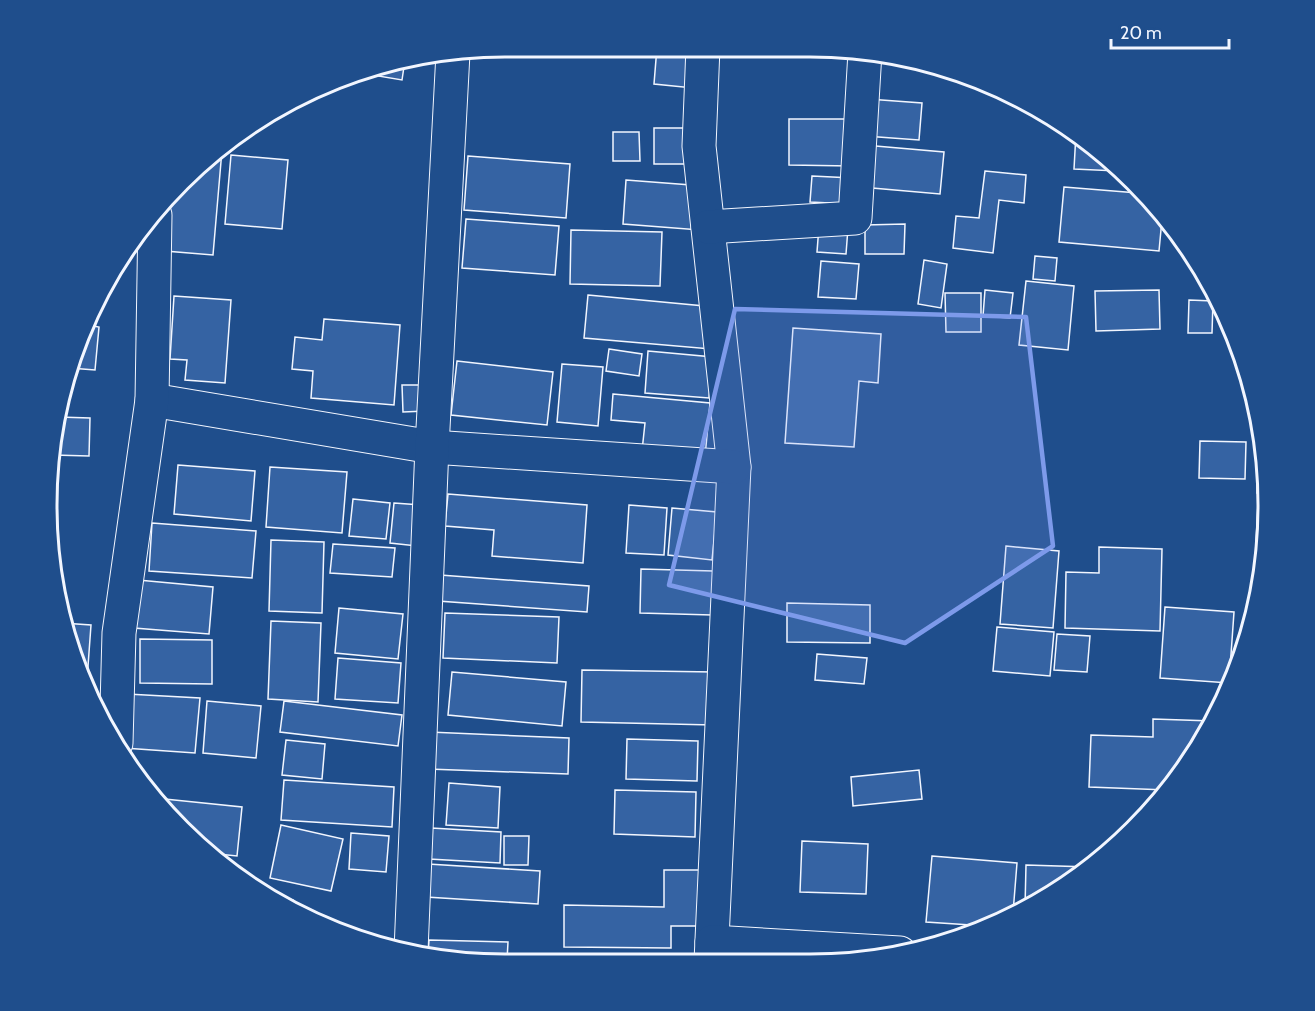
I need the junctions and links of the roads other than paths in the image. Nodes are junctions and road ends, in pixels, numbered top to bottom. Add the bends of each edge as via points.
1 (703, 57) edge
2 (453, 60) edge
3 (864, 61) edge
4 (155, 226) edge
5 (708, 227) junction
6 (152, 400) junction
7 (432, 447) junction
8 (734, 467) junction
9 (116, 729) edge
10 (411, 944) edge
11 (712, 951) edge
12 (845, 952) edge

1 - 5 street via 699,146
2 - 7 street
3 - 5 street via 855,218
4 - 6 street
5 - 8 street
6 - 7 street
6 - 9 street via 118,633
7 - 8 street
7 - 10 street
8 - 11 street
11 - 12 street

